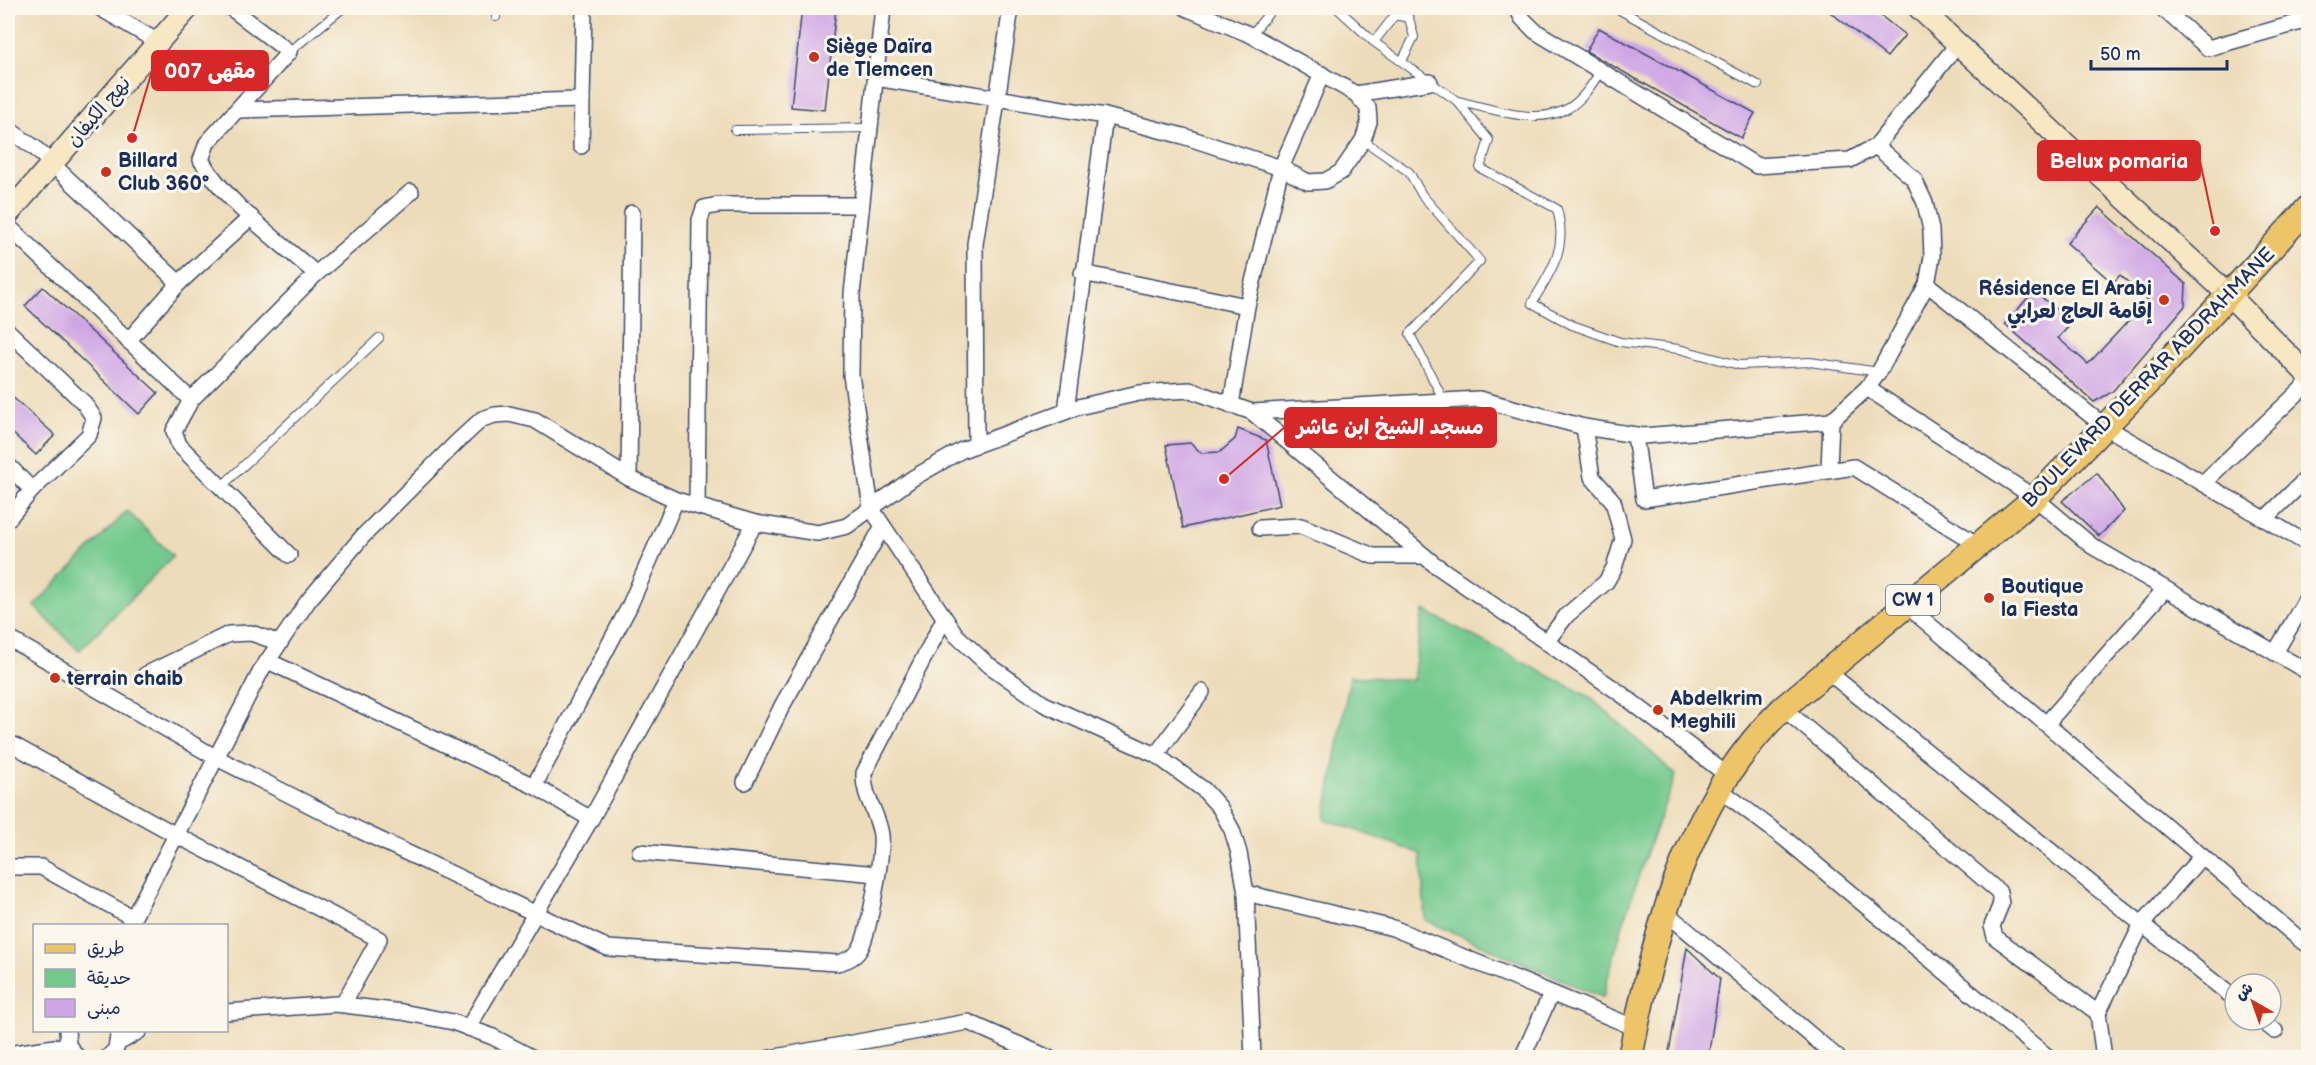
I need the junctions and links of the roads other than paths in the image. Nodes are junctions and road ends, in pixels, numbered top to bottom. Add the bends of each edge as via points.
1 (100, 8) edge
2 (188, 8) edge
3 (231, 8) edge
4 (343, 8) edge
5 (496, 8) edge
6 (584, 8) edge
7 (883, 8) edge
8 (1011, 8) edge
9 (1186, 8) edge
10 (1273, 8) edge
11 (1337, 8) edge
12 (1388, 8) edge
13 (1517, 8) edge
14 (1616, 8) edge
15 (1919, 8) edge
16 (2162, 8) edge
17 (1395, 15) junction
18 (496, 17) dead end
19 (2308, 20) edge
20 (1251, 35) junction
21 (158, 42) junction
22 (1374, 42) junction
23 (1957, 45) junction
24 (289, 52) junction
25 (1402, 61) junction
26 (1601, 71) junction
27 (1322, 75) junction
28 (876, 78) junction
29 (1430, 82) junction
30 (1758, 85) dead end
31 (1356, 94) junction
32 (996, 97) junction
33 (582, 100) junction
34 (1457, 101) junction
35 (239, 110) junction
36 (1105, 116) junction
37 (870, 128) junction
38 (8, 129) edge
39 (735, 130) dead end
40 (1363, 140) junction
41 (581, 146) dead end
42 (1876, 146) junction
43 (51, 164) junction
44 (1281, 168) junction
45 (411, 192) dead end
46 (861, 205) junction
47 (2308, 208) edge
48 (632, 213) dead end
49 (8, 214) edge
50 (250, 217) junction
51 (8, 226) edge
52 (1082, 273) junction
53 (316, 274) junction
54 (179, 284) junction
55 (1927, 284) junction
56 (2229, 295) junction
57 (1247, 306) junction
58 (8, 331) edge
59 (379, 338) dead end
60 (128, 340) junction
61 (1879, 372) junction
62 (2308, 375) edge
63 (2308, 383) edge
64 (1867, 388) junction
65 (191, 400) junction
66 (1444, 401) junction
67 (1232, 405) junction
68 (1066, 411) junction
69 (1252, 412) junction
70 (1831, 421) junction
71 (2104, 426) junction
72 (1584, 427) junction
73 (1635, 435) junction
74 (976, 445) junction
75 (8, 465) edge
76 (1829, 469) junction
77 (2308, 477) edge
78 (630, 478) junction
79 (2203, 483) junction
80 (222, 486) junction
81 (32, 490) junction
82 (2035, 498) junction
83 (676, 500) junction
84 (698, 507) junction
85 (871, 508) junction
86 (8, 519) edge
87 (2265, 519) junction
88 (755, 523) junction
89 (883, 526) junction
90 (1260, 528) dead end
91 (2308, 544) edge
92 (1978, 545) junction
93 (289, 555) dead end
94 (1424, 556) junction
95 (2166, 589) junction
96 (2308, 596) edge
97 (1906, 606) junction
98 (944, 619) junction
99 (8, 638) edge
100 (1546, 642) junction
101 (280, 643) junction
102 (2275, 653) junction
103 (268, 661) junction
104 (1828, 672) junction
105 (2308, 672) edge
106 (145, 675) dead end
107 (1202, 692) dead end
108 (1783, 708) junction
109 (2046, 724) junction
110 (8, 742) edge
111 (1156, 755) junction
112 (214, 757) junction
113 (745, 782) dead end
114 (1723, 782) junction
115 (534, 786) junction
116 (591, 819) junction
117 (176, 835) junction
118 (640, 852) dead end
119 (2202, 856) junction
120 (8, 867) edge
121 (877, 874) junction
122 (1246, 893) junction
123 (1664, 911) junction
124 (536, 913) junction
125 (131, 922) edge
126 (2142, 924) junction
127 (2304, 943) dead end
128 (2223, 989) edge
129 (1551, 994) junction
130 (343, 1004) junction
131 (228, 1012) edge
132 (2098, 1013) junction
133 (468, 1028) junction
134 (1636, 1029) junction
135 (135, 1032) edge
136 (68, 1038) edge
137 (114, 1048) edge
138 (8, 1054) edge
139 (78, 1058) edge
140 (533, 1058) edge
141 (770, 1058) edge
142 (1048, 1058) edge
143 (1253, 1058) edge
144 (1522, 1058) edge
145 (1630, 1058) edge
146 (1838, 1058) edge
147 (2049, 1058) edge
148 (2104, 1058) edge

1 - 21 street
2 - 21 main road, نهج الكيفان
3 - 24 street
4 - 24 lane
5 - 18 lane
6 - 33 street
7 - 28 street
8 - 32 street
9 - 20 street
10 - 20 lane
11 - 22 lane
12 - 17 lane
13 - 26 street via 1535,31
14 - 30 lane
15 - 23 main road
16 - 19 street via 2208,48
17 - 22 lane
17 - 25 lane via 1408,18 1414,37
20 - 27 street
21 - 43 main road, نهج الكيفان
22 - 25 lane
23 - 42 street
23 - 56 main road
24 - 35 street
25 - 29 lane
26 - 34 lane via 1586,93 1568,108 1552,114 1527,116
26 - 42 street via 1757,166 1850,160
27 - 31 street
27 - 44 street
28 - 32 street
28 - 37 street
29 - 31 street
29 - 34 lane
31 - 40 street via 1368,108 1369,122
32 - 36 street
32 - 74 street via 975,244
33 - 35 street
33 - 41 street
34 - 61 lane via 1489,140 1480,168 1557,209 1563,230 1556,263 1532,303 1572,326 1620,342 1680,349 1739,365 1810,362
35 - 50 street via 207,143 201,160
36 - 44 street
36 - 52 street
37 - 39 lane
37 - 46 street
38 - 43 street
40 - 44 street via 1341,172 1325,181 1308,182
40 - 66 lane via 1408,172 1422,195 1480,261 1410,334
42 - 55 street via 1914,179 1925,203 1932,239
43 - 49 main road, نهج الكيفان
43 - 54 street
44 - 57 street
45 - 53 street
46 - 84 street via 704,208 700,220
46 - 85 street via 852,294 851,375
47 - 56 main road, BOULEVARD DERRAR ABDRAHMANE / CW 1
48 - 78 street
50 - 53 street
50 - 54 street
51 - 60 street
52 - 57 street
52 - 68 street
53 - 65 street
54 - 60 street
55 - 61 street
55 - 71 street
56 - 62 main road
56 - 71 main road, BOULEVARD DERRAR ABDRAHMANE / CW 1
57 - 67 street
58 - 81 street via 84,403 94,418 89,435
59 - 80 lane
60 - 65 street
61 - 64 street
63 - 79 street
64 - 70 street
64 - 82 street
65 - 80 street via 174,431 178,445
66 - 69 street
66 - 72 street via 1479,399
67 - 68 street via 1190,390 1139,393
67 - 69 street
68 - 74 street
69 - 94 street
70 - 73 street
70 - 76 street
71 - 79 street
71 - 82 main road, BOULEVARD DERRAR ABDRAHMANE / CW 1
72 - 73 street
72 - 100 street via 1592,477 1612,501 1623,538 1606,582 1567,615
73 - 76 street via 1644,499
74 - 85 street via 914,478
75 - 81 street
76 - 92 street via 1854,467
77 - 87 street
78 - 83 street
78 - 101 street via 535,420 509,414 482,419 363,536 308,601
79 - 87 street
80 - 93 street
81 - 86 street
82 - 92 main road, BOULEVARD DERRAR ABDRAHMANE / CW 1
82 - 95 street via 2092,546
83 - 84 street
83 - 115 street via 629,608
84 - 88 street
85 - 88 street via 860,519 818,533
85 - 89 street
87 - 91 street
88 - 116 street
89 - 98 street
89 - 113 street via 782,706
90 - 94 street via 1301,526 1373,556
92 - 97 main road, BOULEVARD DERRAR ABDRAHMANE / CW 1
94 - 100 street
95 - 102 street
95 - 109 street
96 - 102 street
97 - 104 main road, BOULEVARD DERRAR ABDRAHMANE / CW 1
97 - 109 street
98 - 111 street via 986,663 1044,704
98 - 121 street via 864,773 865,793 881,838
99 - 112 street
100 - 114 street via 1620,693
101 - 103 street
101 - 106 street via 251,633 229,634
102 - 105 street
103 - 112 street
103 - 115 street
104 - 108 main road, BOULEVARD DERRAR ABDRAHMANE / CW 1
104 - 126 street
107 - 111 street
108 - 114 main road, BOULEVARD DERRAR ABDRAHMANE / CW 1 via 1756,735
108 - 132 street via 1999,892 2001,904 1992,927 1995,937
109 - 119 street
110 - 117 street
111 - 122 street via 1198,784 1220,808 1232,830
112 - 117 street
112 - 124 street
114 - 123 main road, BOULEVARD DERRAR ABDRAHMANE / CW 1 via 1690,845
114 - 147 street via 1784,838
115 - 116 street
116 - 124 street
117 - 125 street
117 - 130 street via 379,939
118 - 121 street
119 - 126 street
119 - 127 street
120 - 125 street via 42,867
121 - 124 street via 861,948 848,960 837,963 608,948
122 - 129 street via 1393,928
122 - 143 street
123 - 134 main road, BOULEVARD DERRAR ABDRAHMANE / CW 1
123 - 146 street
124 - 133 street
126 - 128 street
126 - 132 street
129 - 134 street
129 - 144 street
130 - 131 street
130 - 133 street via 402,1012
132 - 148 street
133 - 140 street
134 - 145 main road, BOULEVARD DERRAR ABDRAHMANE / CW 1
135 - 137 street
136 - 138 street
136 - 139 street
141 - 142 street via 968,1022

